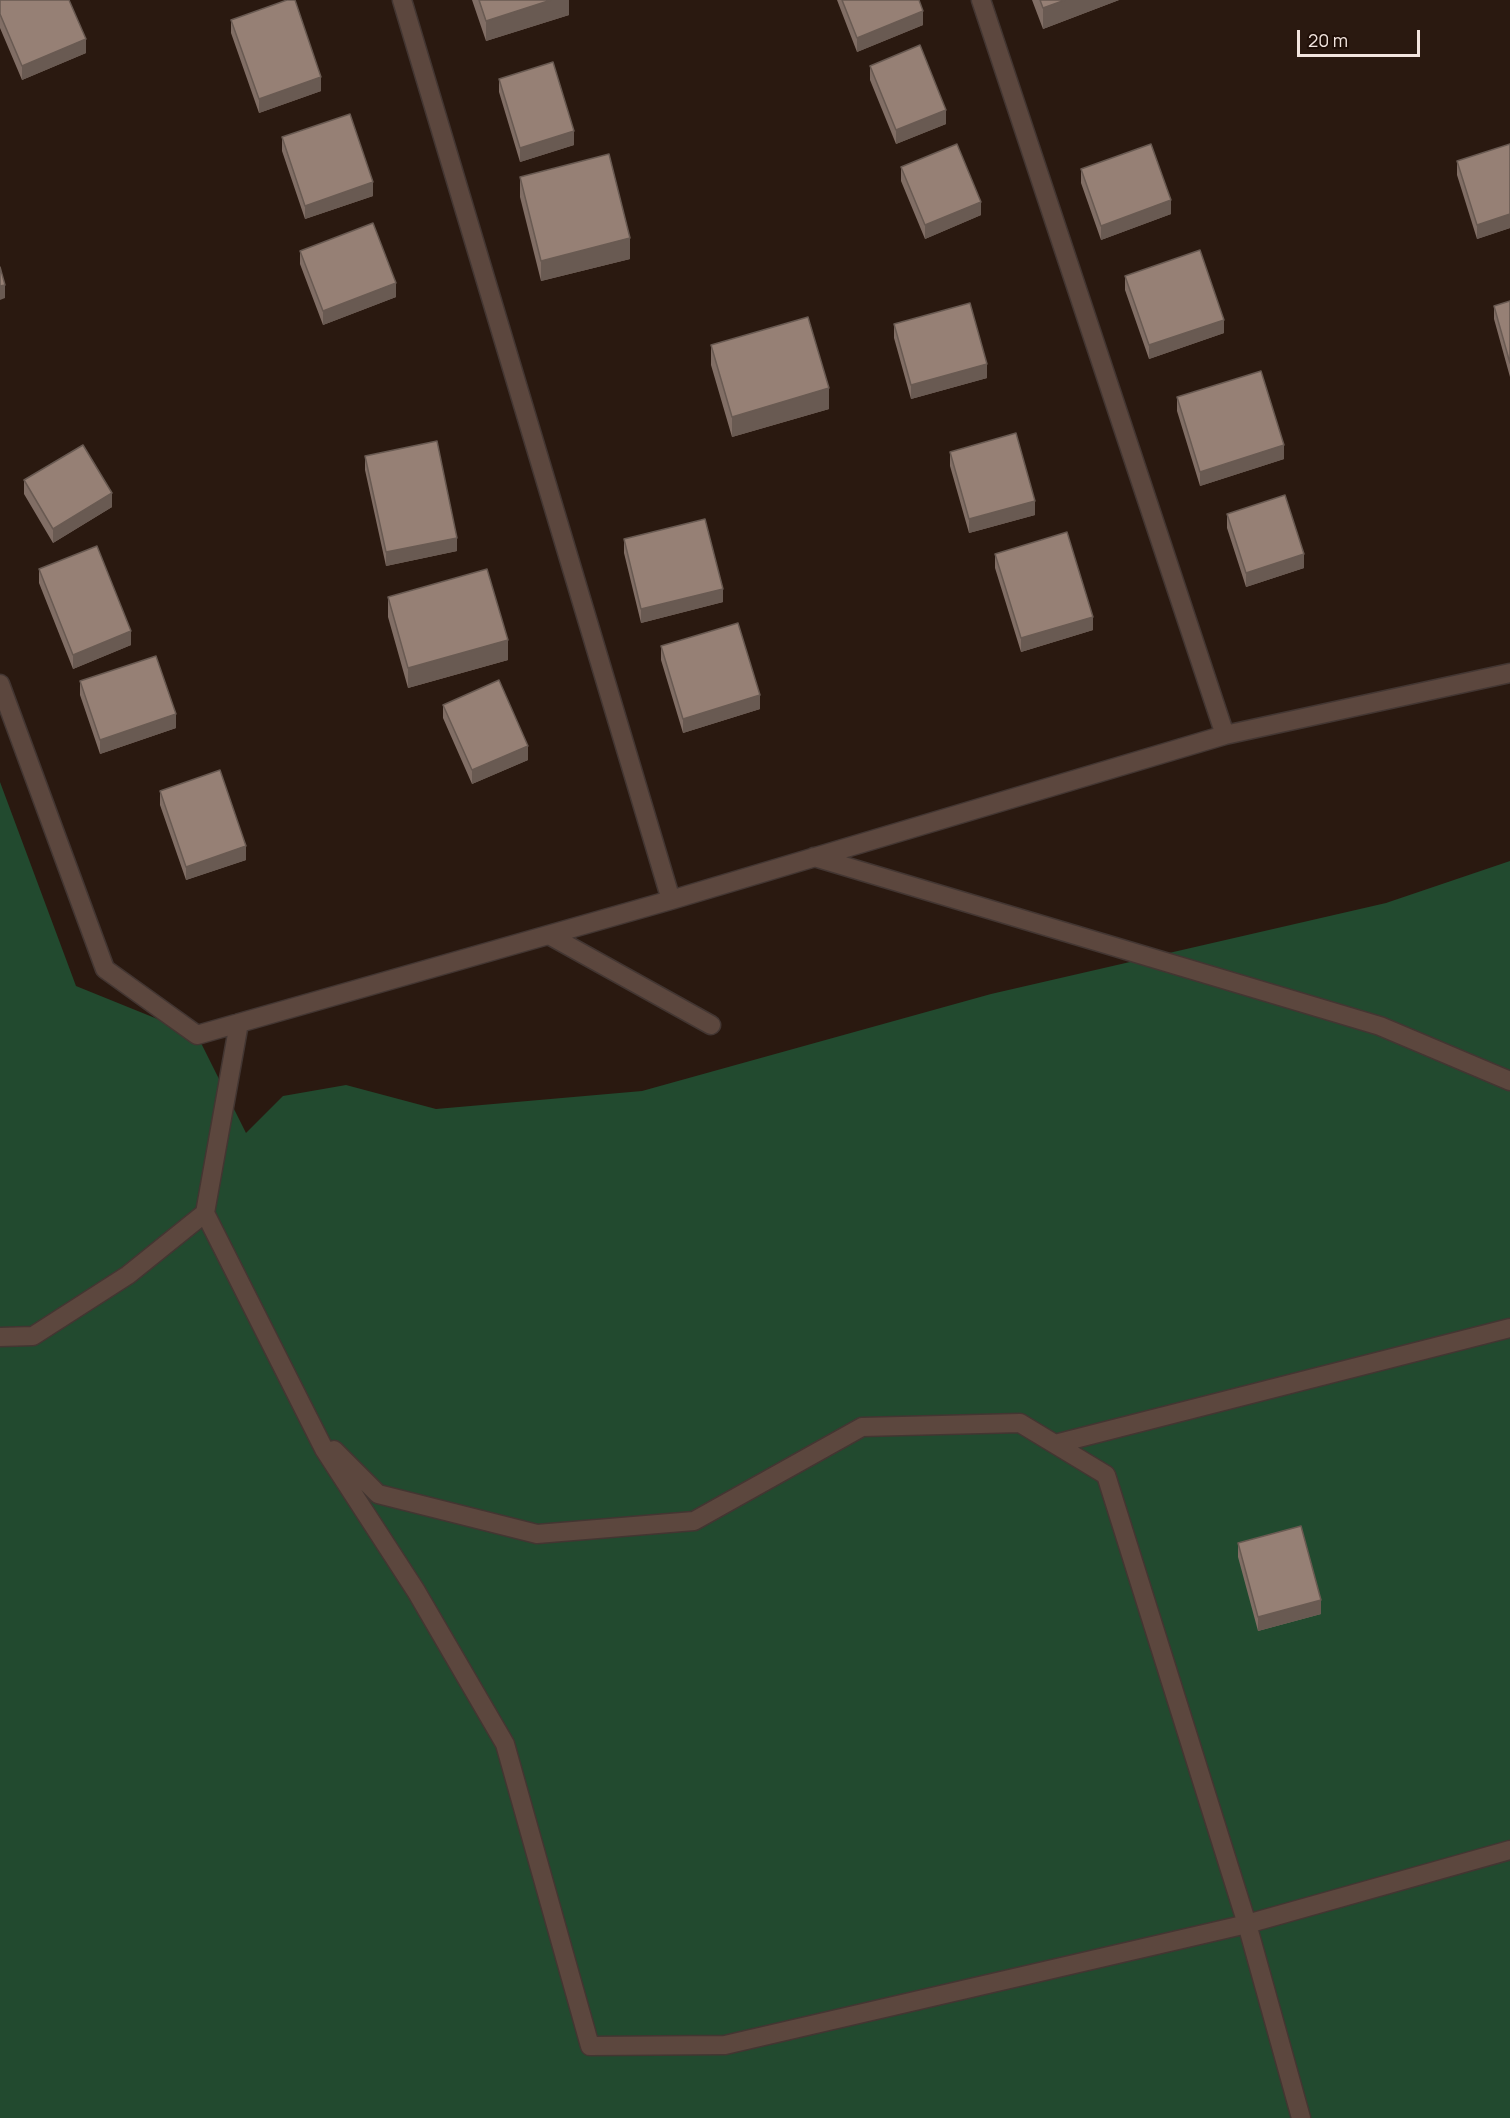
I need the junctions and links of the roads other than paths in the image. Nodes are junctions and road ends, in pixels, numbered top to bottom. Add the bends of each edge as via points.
1 (402, 0) edge
2 (981, 0) edge
3 (1510, 673) edge
4 (0, 684) edge
5 (1225, 735) junction
6 (814, 857) junction
7 (671, 900) junction
8 (549, 935) junction
9 (239, 1023) junction
10 (711, 1025) dead end
11 (1510, 1081) edge
12 (205, 1213) junction
13 (1510, 1328) edge
14 (0, 1337) edge
15 (315, 1430) junction
16 (1055, 1444) junction
17 (1510, 1850) edge
18 (1247, 1924) junction
19 (1301, 2118) edge

1 - 7 street
2 - 5 street
3 - 5 street
4 - 9 street via 105,969 197,1035
5 - 6 street
6 - 7 street
6 - 11 street via 1380,1026
7 - 8 street
8 - 9 street
8 - 10 street
9 - 12 street
12 - 14 street via 128,1275 33,1336
12 - 15 street
13 - 16 street
15 - 16 street via 378,1494 537,1533 694,1521 862,1427 1020,1423
15 - 18 street via 416,1591 505,1744 590,2046 725,2045
16 - 18 street via 1106,1474
17 - 18 street
18 - 19 street

